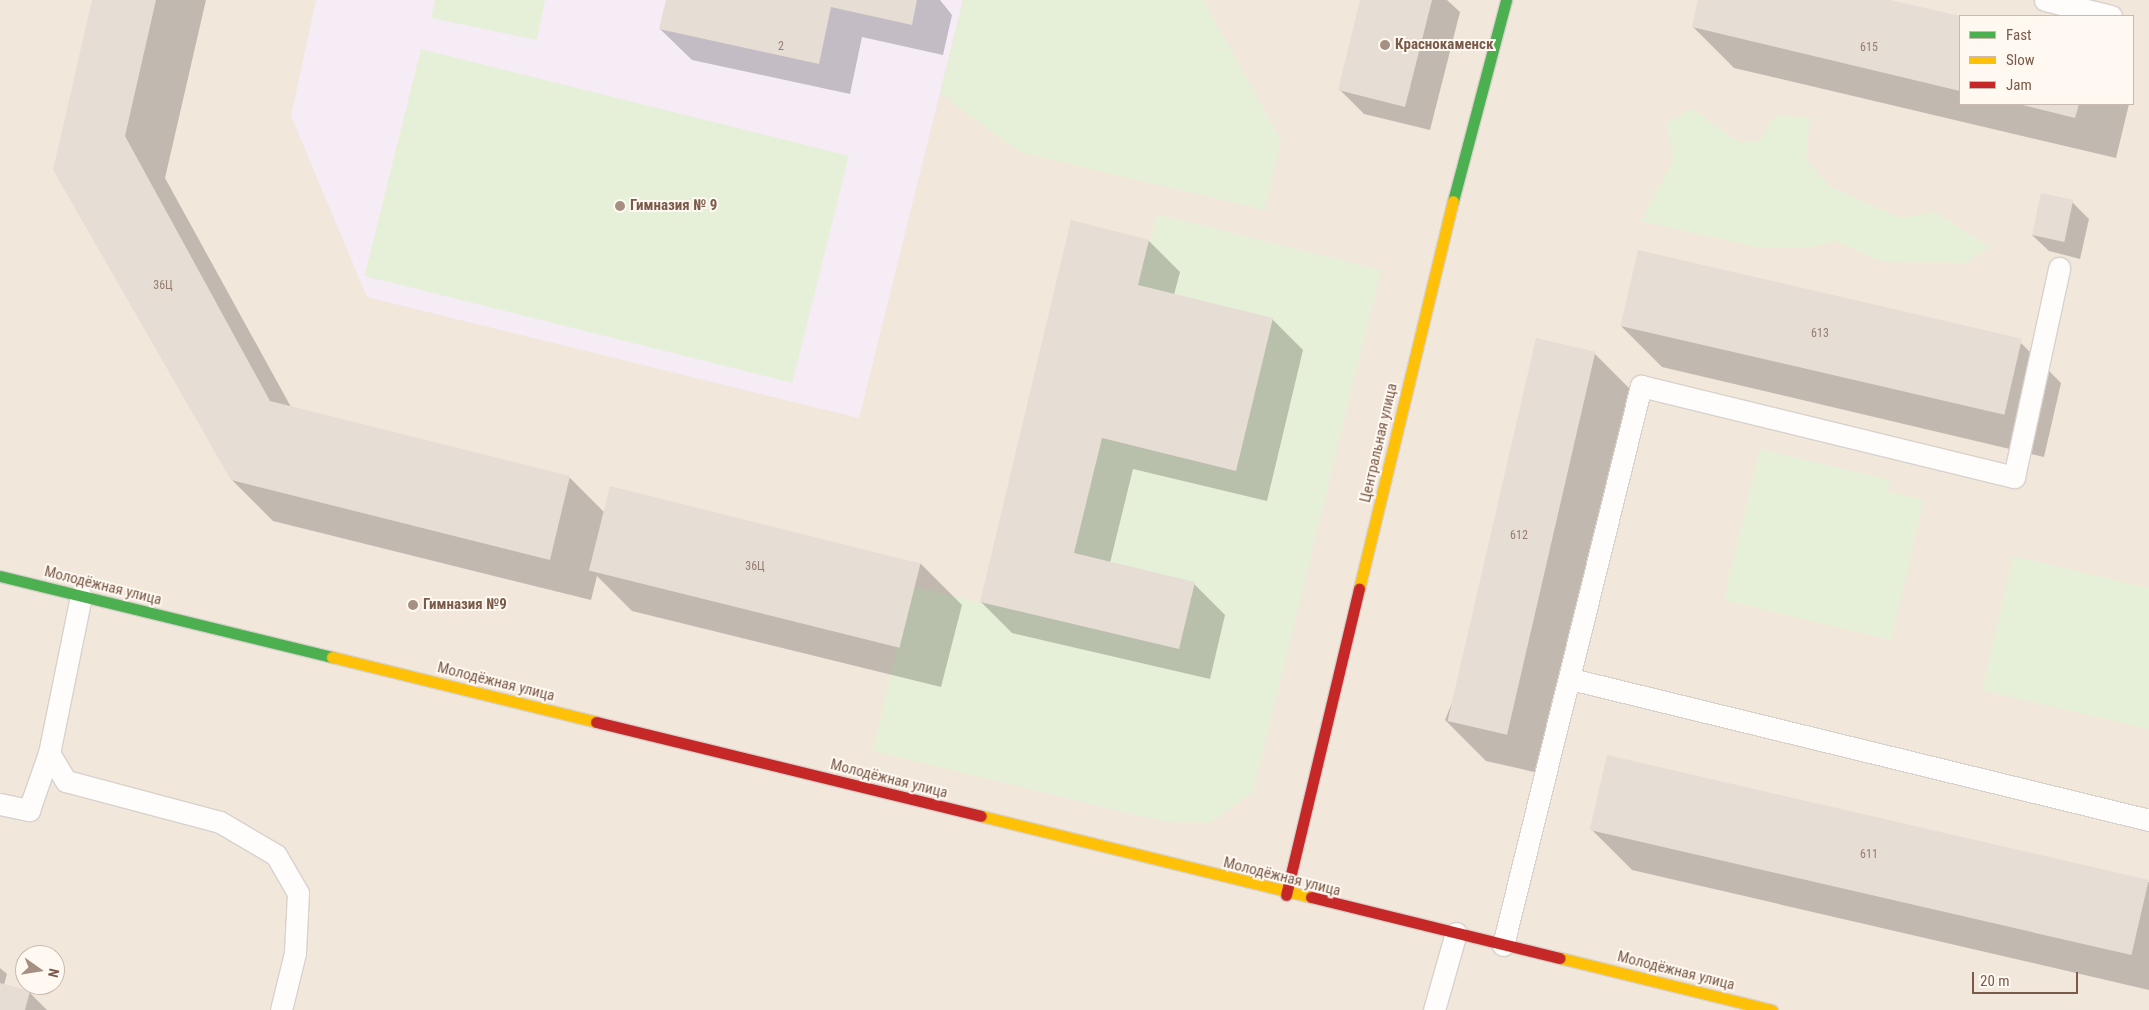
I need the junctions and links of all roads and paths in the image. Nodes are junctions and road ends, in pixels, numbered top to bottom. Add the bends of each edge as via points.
1 (1506, 0) edge
2 (2045, 0) edge
3 (2107, 15) edge
4 (2059, 268) dead end
5 (0, 576) edge
6 (81, 596) junction
7 (1571, 679) junction
8 (49, 753) junction
9 (0, 804) edge
10 (2149, 820) edge
11 (1286, 895) junction
12 (1456, 933) junction
13 (1503, 944) junction
14 (281, 1010) edge
15 (1434, 1010) edge
16 (1772, 1010) edge

1 - 11 street, Центральная улица via 1435,272
2 - 3 lane
4 - 7 lane via 2014,477 1641,386
5 - 6 street, Молодёжная улица
6 - 8 lane
6 - 11 street, Молодёжная улица
7 - 10 lane
7 - 13 lane
8 - 9 lane via 29,810
8 - 14 lane via 66,781 220,822 276,855 298,893 295,953
11 - 12 street, Молодёжная улица
12 - 13 street, Молодёжная улица
12 - 15 lane
13 - 16 street, Молодёжная улица

